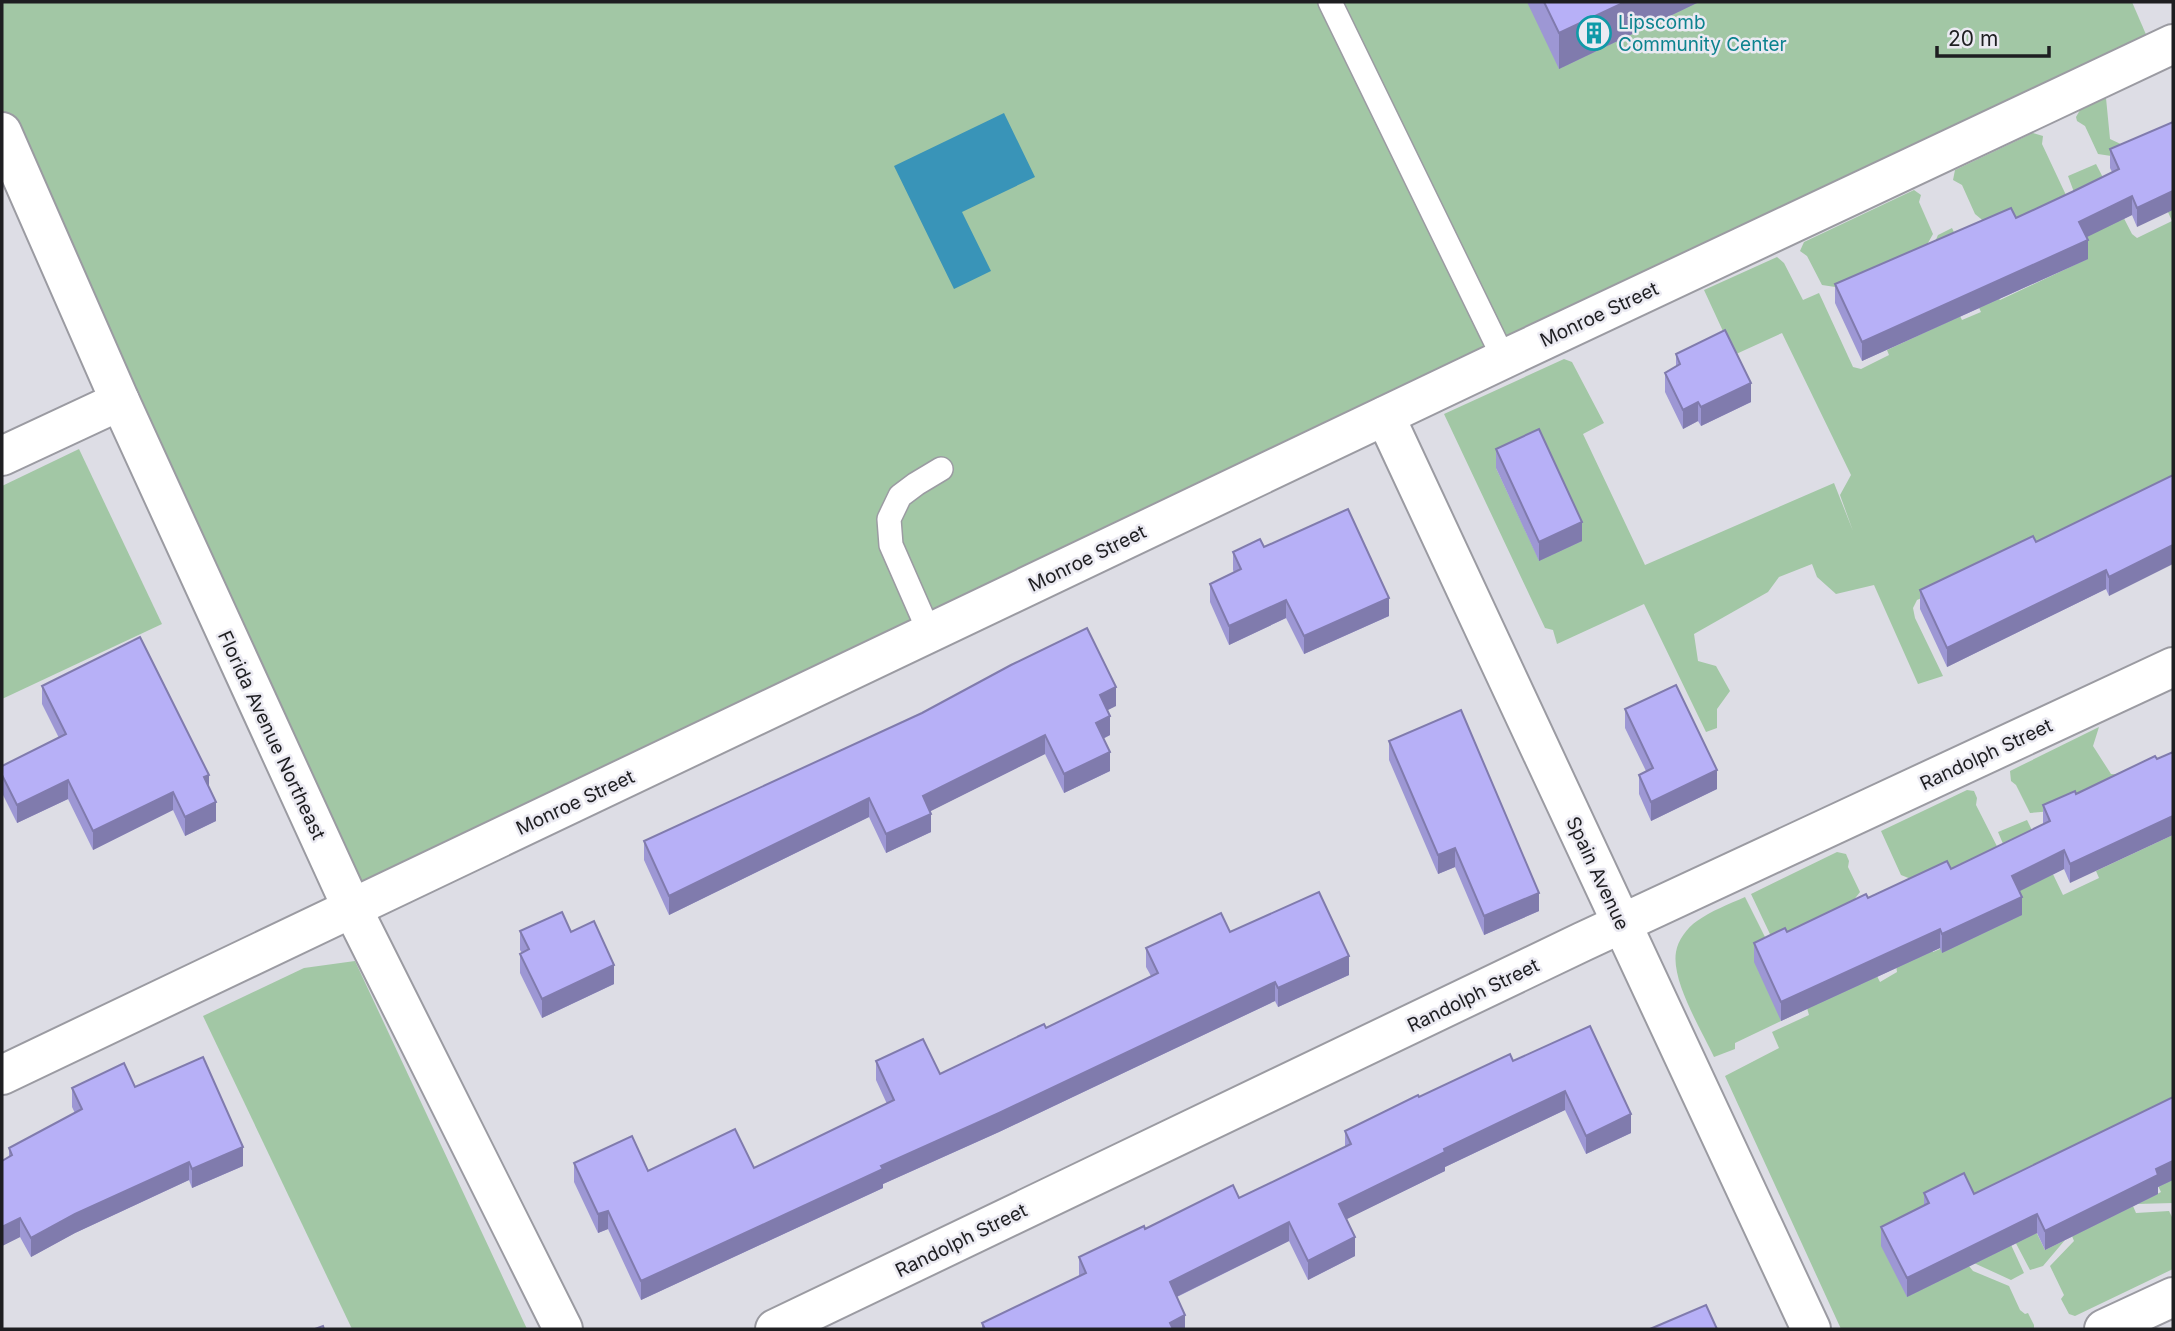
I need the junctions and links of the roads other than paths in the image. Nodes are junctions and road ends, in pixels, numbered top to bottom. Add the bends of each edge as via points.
1 (1330, 2) edge
2 (2173, 44) edge
3 (2, 132) edge
4 (1503, 359) junction
5 (120, 401) junction
6 (1385, 416) junction
7 (2, 456) edge
8 (941, 469) dead end
9 (930, 634) junction
10 (2173, 667) edge
11 (352, 908) junction
12 (1622, 923) junction
13 (2, 1075) edge
14 (2173, 1297) edge
15 (563, 1329) edge
16 (775, 1329) edge
17 (1811, 1329) edge
18 (2104, 1329) edge

1 - 4 lane
2 - 4 street, Monroe Street
3 - 5 street, Florida Avenue Northeast
4 - 6 street, Monroe Street
5 - 7 street
5 - 11 street, Florida Avenue Northeast
6 - 9 street, Monroe Street
6 - 12 street, Spain Avenue
8 - 9 lane via 900,496 889,519 891,545
9 - 11 street, Monroe Street
10 - 12 street, Randolph Street
11 - 13 street, Monroe Street
11 - 15 street, Florida Avenue Northeast
12 - 16 street, Randolph Street
12 - 17 street, Spain Avenue
14 - 18 street

